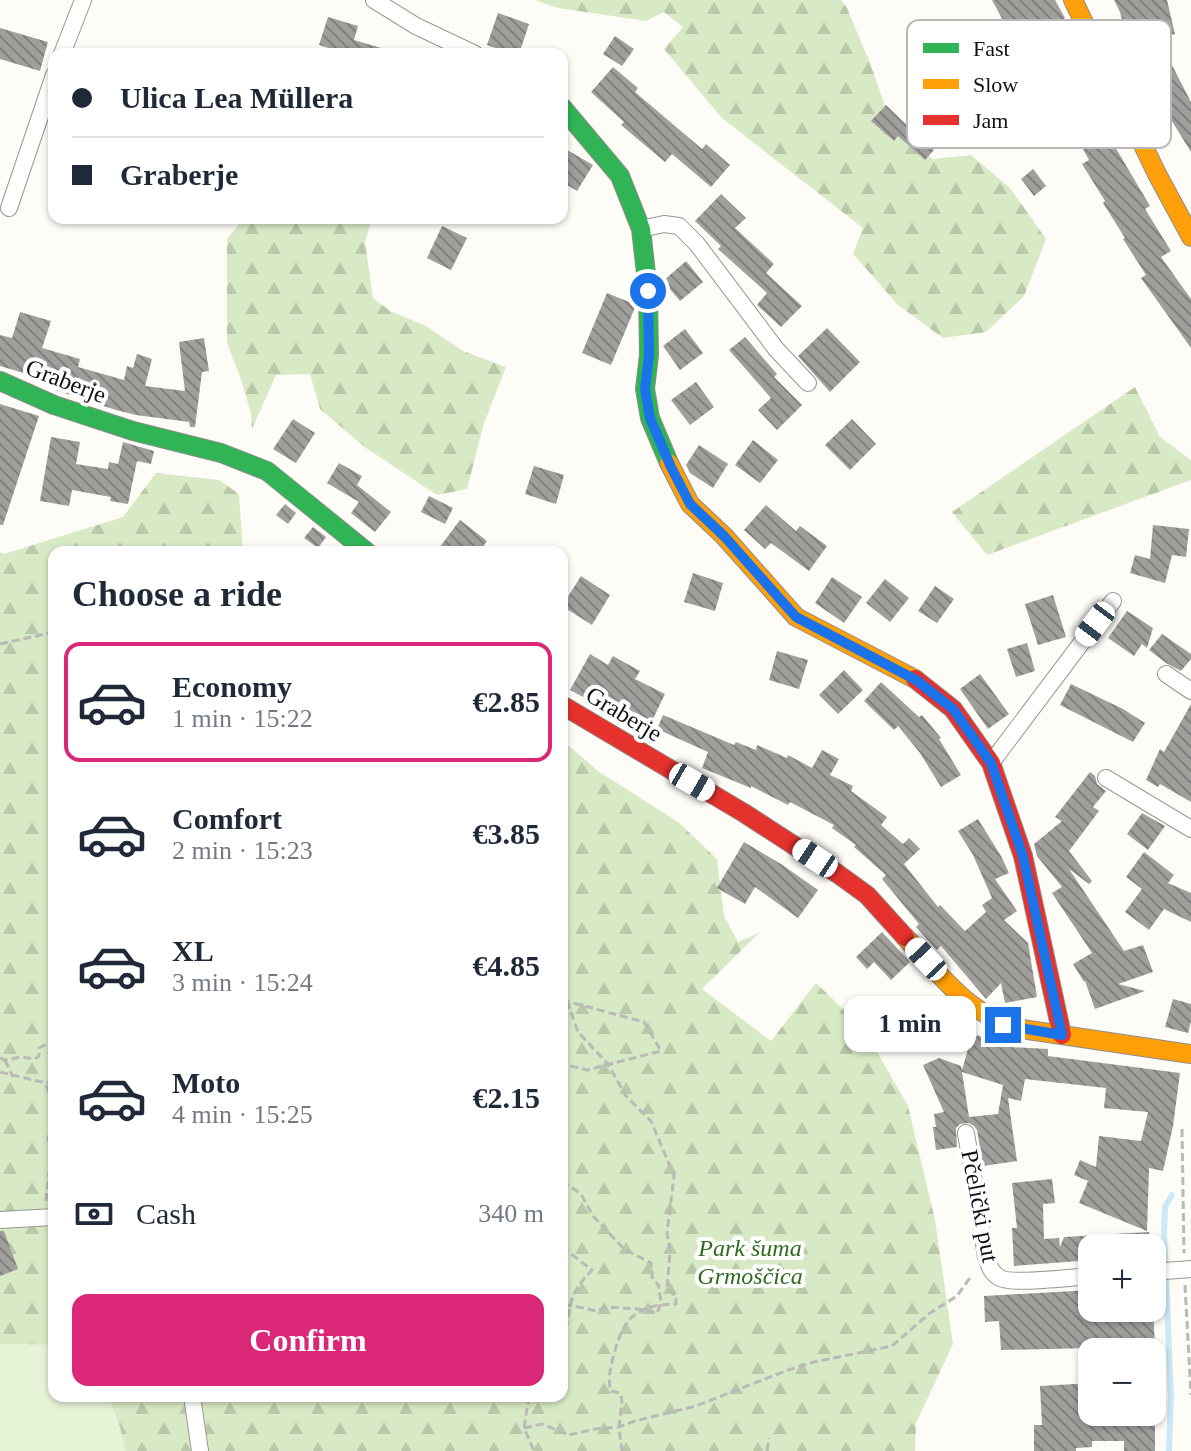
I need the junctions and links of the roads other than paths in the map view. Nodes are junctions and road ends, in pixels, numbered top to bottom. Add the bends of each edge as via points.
1 (83, 0) edge
2 (374, 0) edge
3 (1073, 0) edge
4 (1083, 20) edge
5 (64, 48) edge
6 (462, 48) edge
7 (48, 93) edge
8 (568, 114) edge
9 (1144, 148) edge
10 (9, 208) dead end
11 (641, 229) junction
12 (1191, 237) edge
13 (0, 381) edge
14 (808, 383) dead end
15 (360, 546) edge
16 (1113, 601) dead end
17 (1166, 674) dead end
18 (1191, 691) edge
19 (568, 709) edge
20 (991, 763) junction
21 (1106, 778) dead end
22 (1191, 829) edge
23 (1062, 1035) junction
24 (1191, 1054) edge
25 (966, 1133) dead end
26 (48, 1216) edge
27 (0, 1220) edge
28 (1078, 1277) edge
29 (193, 1402) edge
30 (200, 1451) edge

1 - 5 street
2 - 6 street
3 - 4 street
7 - 10 street
8 - 11 street via 620,176
9 - 12 street
11 - 14 street via 679,226
11 - 20 street via 648,291 645,389 650,418 690,504 796,617 916,680 953,709
13 - 15 street, Graberje via 54,405 267,471
16 - 20 street
17 - 18 street
19 - 23 street, Graberje via 744,813 867,895 984,1016 1003,1025
20 - 23 street via 1023,856
21 - 22 street
23 - 24 street, Graberje
25 - 28 street, Pčelički put via 990,1270 1002,1280
26 - 27 street
29 - 30 street

